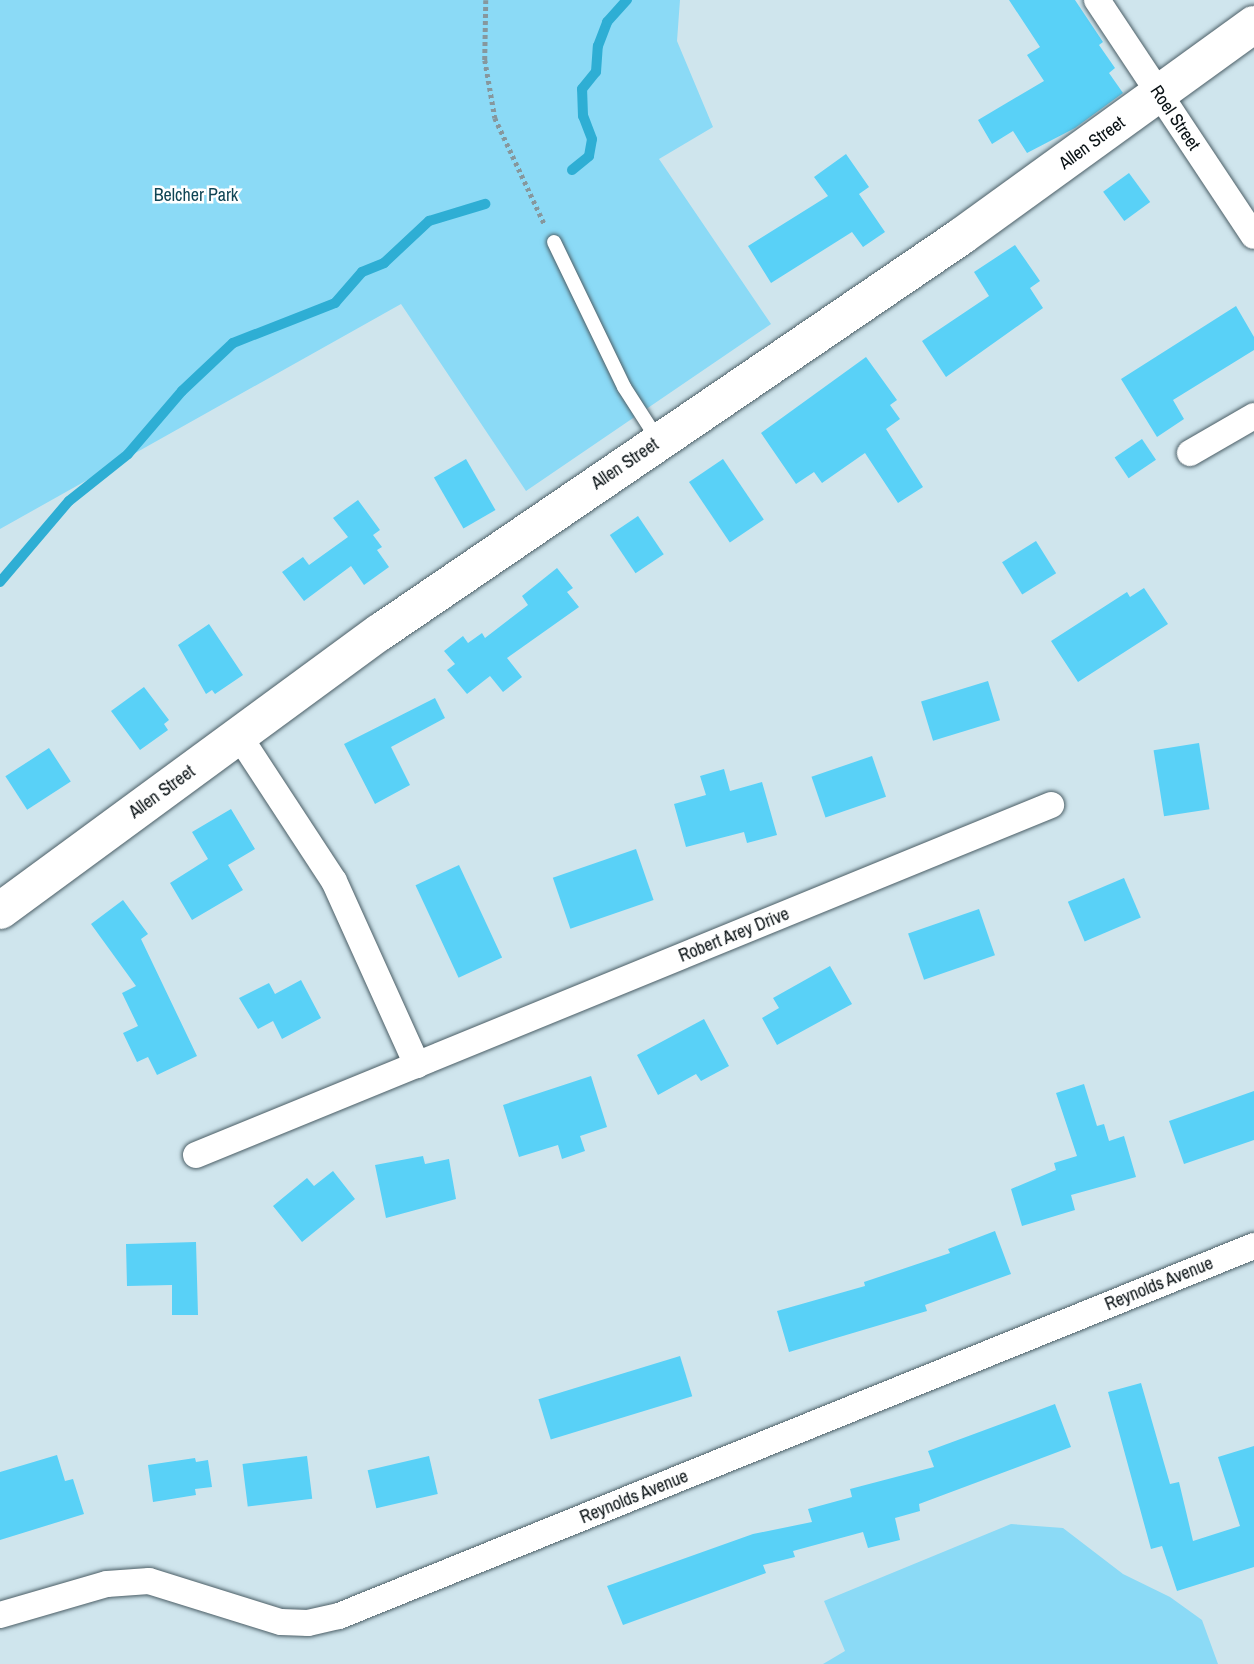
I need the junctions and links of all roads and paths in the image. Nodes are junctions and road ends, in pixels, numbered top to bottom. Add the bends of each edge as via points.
1 (486, 0) edge
2 (1097, 0) edge
3 (1254, 24) edge
4 (1159, 94) junction
5 (1254, 236) edge
6 (554, 242) joint
7 (1254, 416) edge
8 (659, 442) junction
9 (1190, 453) dead end
10 (239, 736) junction
11 (1051, 805) dead end
12 (0, 910) edge
13 (417, 1065) junction
14 (196, 1155) dead end
15 (1254, 1245) edge
16 (0, 1615) edge

1 - 6 path via 485,60 495,117
2 - 4 street, Roel Street
3 - 4 street, Allen Street
4 - 5 street, Roel Street
4 - 8 street, Allen Street
6 - 8 lane via 624,387
7 - 9 street
8 - 10 street, Allen Street via 419,604
10 - 12 street, Allen Street
10 - 13 street via 334,881
11 - 13 street, Robert Arey Drive
13 - 14 street, Robert Arey Drive
15 - 16 street, Reynolds Avenue via 339,1616 308,1623 281,1622 149,1581 86,1589

